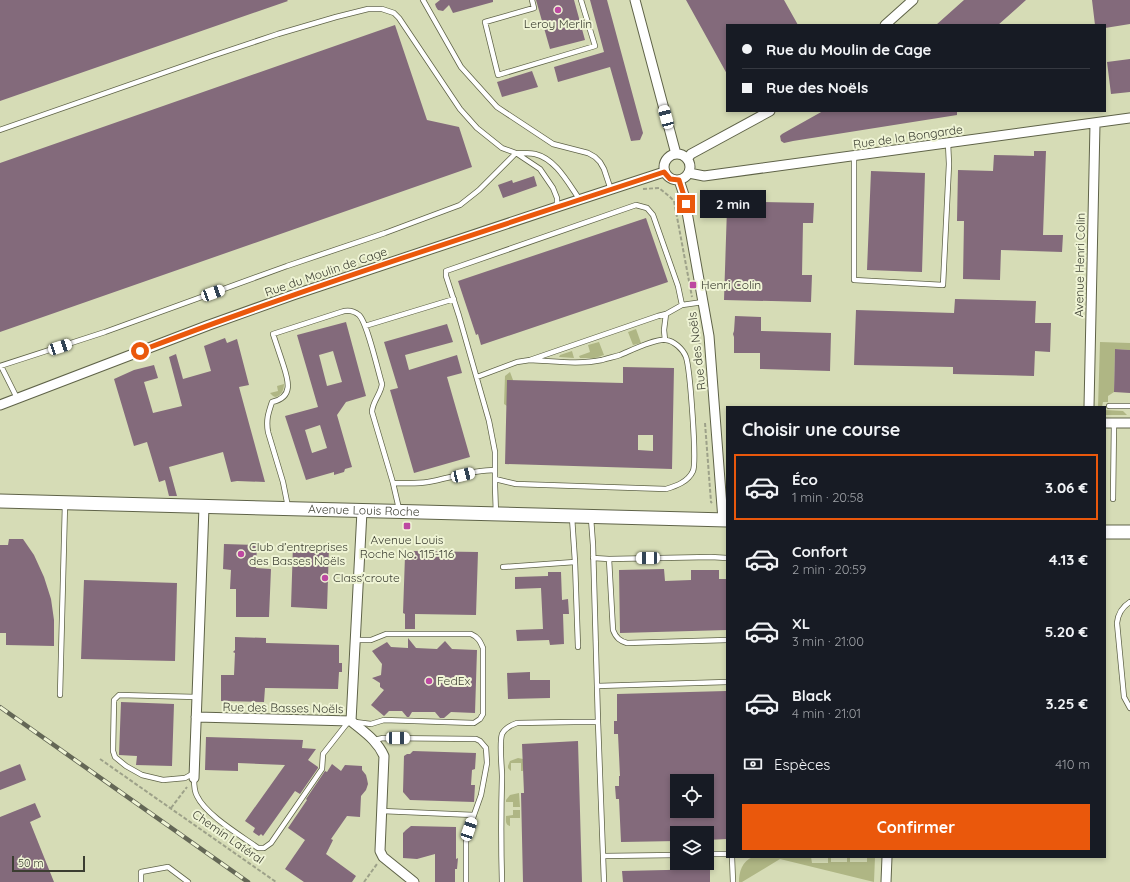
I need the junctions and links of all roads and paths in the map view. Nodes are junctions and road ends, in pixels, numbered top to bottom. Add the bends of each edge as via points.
1 (423, 0) edge
2 (532, 0) edge
3 (581, 0) edge
4 (635, 0) edge
5 (913, 0) edge
6 (886, 24) edge
7 (768, 112) edge
8 (1130, 118) edge
9 (1095, 124) junction
10 (0, 130) edge
11 (948, 143) junction
12 (516, 153) junction
13 (676, 154) junction
14 (854, 156) junction
15 (687, 159) junction
16 (664, 172) junction
17 (689, 173) junction
18 (679, 180) junction
19 (611, 190) junction
20 (638, 190) dead end
21 (580, 200) junction
22 (557, 207) junction
23 (454, 299) junction
24 (703, 302) junction
25 (693, 304) junction
26 (682, 305) junction
27 (666, 314) junction
28 (696, 322) dead end
29 (366, 326) junction
30 (665, 340) junction
31 (700, 349) dead end
32 (530, 360) junction
33 (0, 366) edge
34 (477, 377) junction
35 (17, 398) junction
36 (0, 405) edge
37 (1089, 406) edge
38 (1109, 406) dead end
39 (1130, 406) edge
40 (705, 416) dead end
41 (1110, 423) edge
42 (1130, 423) edge
43 (495, 470) junction
44 (495, 479) junction
45 (393, 483) junction
46 (1112, 499) dead end
47 (0, 501) edge
48 (65, 503) junction
49 (716, 506) dead end
50 (204, 507) junction
51 (288, 508) junction
52 (362, 511) junction
53 (399, 512) junction
54 (496, 515) junction
55 (572, 517) junction
56 (591, 517) junction
57 (725, 520) edge
58 (1106, 532) edge
59 (1130, 532) edge
60 (593, 558) junction
61 (726, 558) edge
62 (609, 559) junction
63 (576, 562) junction
64 (504, 567) dead end
65 (1130, 602) edge
66 (356, 640) junction
67 (726, 640) edge
68 (578, 647) dead end
69 (726, 682) edge
70 (598, 686) junction
71 (60, 695) dead end
72 (197, 697) junction
73 (1130, 708) edge
74 (196, 717) junction
75 (350, 721) junction
76 (598, 722) junction
77 (374, 740) junction
78 (100, 758) dead end
79 (194, 776) junction
80 (170, 808) junction
81 (382, 811) junction
82 (474, 815) junction
83 (714, 854) edge
84 (726, 854) edge
85 (670, 855) edge
86 (603, 856) junction
87 (383, 857) junction
88 (732, 858) edge
89 (887, 858) edge
90 (141, 882) edge
91 (188, 882) edge
92 (276, 882) edge
93 (364, 882) edge
94 (414, 882) edge
95 (466, 882) edge
96 (502, 882) edge
97 (604, 882) edge
98 (733, 882) edge
99 (886, 882) edge

1 - 19 lane via 461,67 497,107 553,144 595,157 604,168
2 - 3 lane via 534,8 485,22 498,75 595,46
4 - 13 street
5 - 6 street
7 - 15 street via 691,154
8 - 9 street, Rue de la Bongarde
9 - 11 street, Rue de la Bongarde
9 - 37 street, Avenue Henri Colin
10 - 12 lane via 278,34 368,9 382,8 399,18 460,109 477,128 502,148
11 - 14 street, Rue de la Bongarde
11 - 14 lane via 943,285 854,280
12 - 21 lane via 544,157 561,173
12 - 22 lane via 544,174 557,198
12 - 33 lane via 460,205 105,332
13 - 15 street
13 - 16 street via 668,157 664,164
14 - 17 street, Rue de la Bongarde via 704,176
15 - 17 street
16 - 18 street via 670,179
16 - 19 street, Rue du Moulin de Cage
17 - 18 street
18 - 24 street, Rue des Noëls
19 - 21 street, Rue du Moulin de Cage
20 - 25 path via 659,188 674,201
21 - 22 street, Rue du Moulin de Cage
22 - 35 street, Rue du Moulin de Cage via 293,295
23 - 26 lane via 446,276 449,269 636,205 647,208 653,215 678,286
23 - 29 lane
23 - 34 lane
24 - 25 lane
24 - 57 street, Rue des Noëls via 710,347
25 - 26 lane
26 - 27 lane
27 - 30 lane
27 - 32 lane
28 - 31 path
29 - 45 lane via 382,384 372,406 372,412
29 - 51 lane via 360,316 345,311 273,334 289,383 284,396 272,402 267,424
30 - 32 lane via 586,363
30 - 44 lane via 676,344 682,351 689,368 694,466 683,482 666,489 516,484
32 - 34 lane via 517,362
33 - 35 lane
34 - 43 lane via 489,421 495,452
35 - 36 street, Rue du Moulin de Cage
38 - 39 lane
40 - 49 path via 711,502
41 - 42 street
41 - 46 lane
43 - 44 lane
43 - 45 lane via 483,470 426,483
44 - 54 lane
45 - 53 lane
47 - 48 main road, Avenue Louis Roche
48 - 50 main road, Avenue Louis Roche
48 - 71 lane
50 - 51 main road, Avenue Louis Roche
50 - 72 street
51 - 52 main road, Avenue Louis Roche
52 - 53 main road, Avenue Louis Roche
52 - 66 street, Rue des Basses Noëls
53 - 54 main road, Avenue Louis Roche
54 - 55 main road, Avenue Louis Roche
55 - 56 main road, Avenue Louis Roche
55 - 63 lane
56 - 57 main road, Avenue Louis Roche
56 - 60 lane
58 - 59 main road
60 - 62 lane
60 - 70 lane
61 - 62 lane via 712,556
62 - 67 lane via 613,630 620,641 627,643
63 - 64 lane
63 - 68 lane
65 - 73 lane via 1121,610 1117,623 1124,696
66 - 75 street, Rue des Basses Noëls
66 - 75 lane via 371,640 386,634 471,634 480,640 483,648 483,714 474,722 384,720 371,724
69 - 70 lane
70 - 76 lane
72 - 74 street
72 - 79 lane via 119,695 114,700 115,757 142,775 163,780
74 - 75 street, Rue des Basses Noëls
74 - 79 street
75 - 77 street
75 - 79 lane via 323,754 322,769 271,843 264,848 258,848 212,815 196,796
76 - 86 lane
76 - 96 lane via 517,724 503,732 500,809
77 - 81 street via 384,756
77 - 82 lane via 383,738 480,741 486,748 487,763
78 - 80 path, Chemin Latéral
79 - 80 path
80 - 92 path, Chemin Latéral
81 - 82 lane
81 - 87 street via 380,851
82 - 95 lane via 466,842
83 - 84 lane
85 - 86 lane
86 - 97 lane
87 - 93 path
87 - 94 street
88 - 98 lane
89 - 99 street
90 - 91 lane via 140,872 168,867

